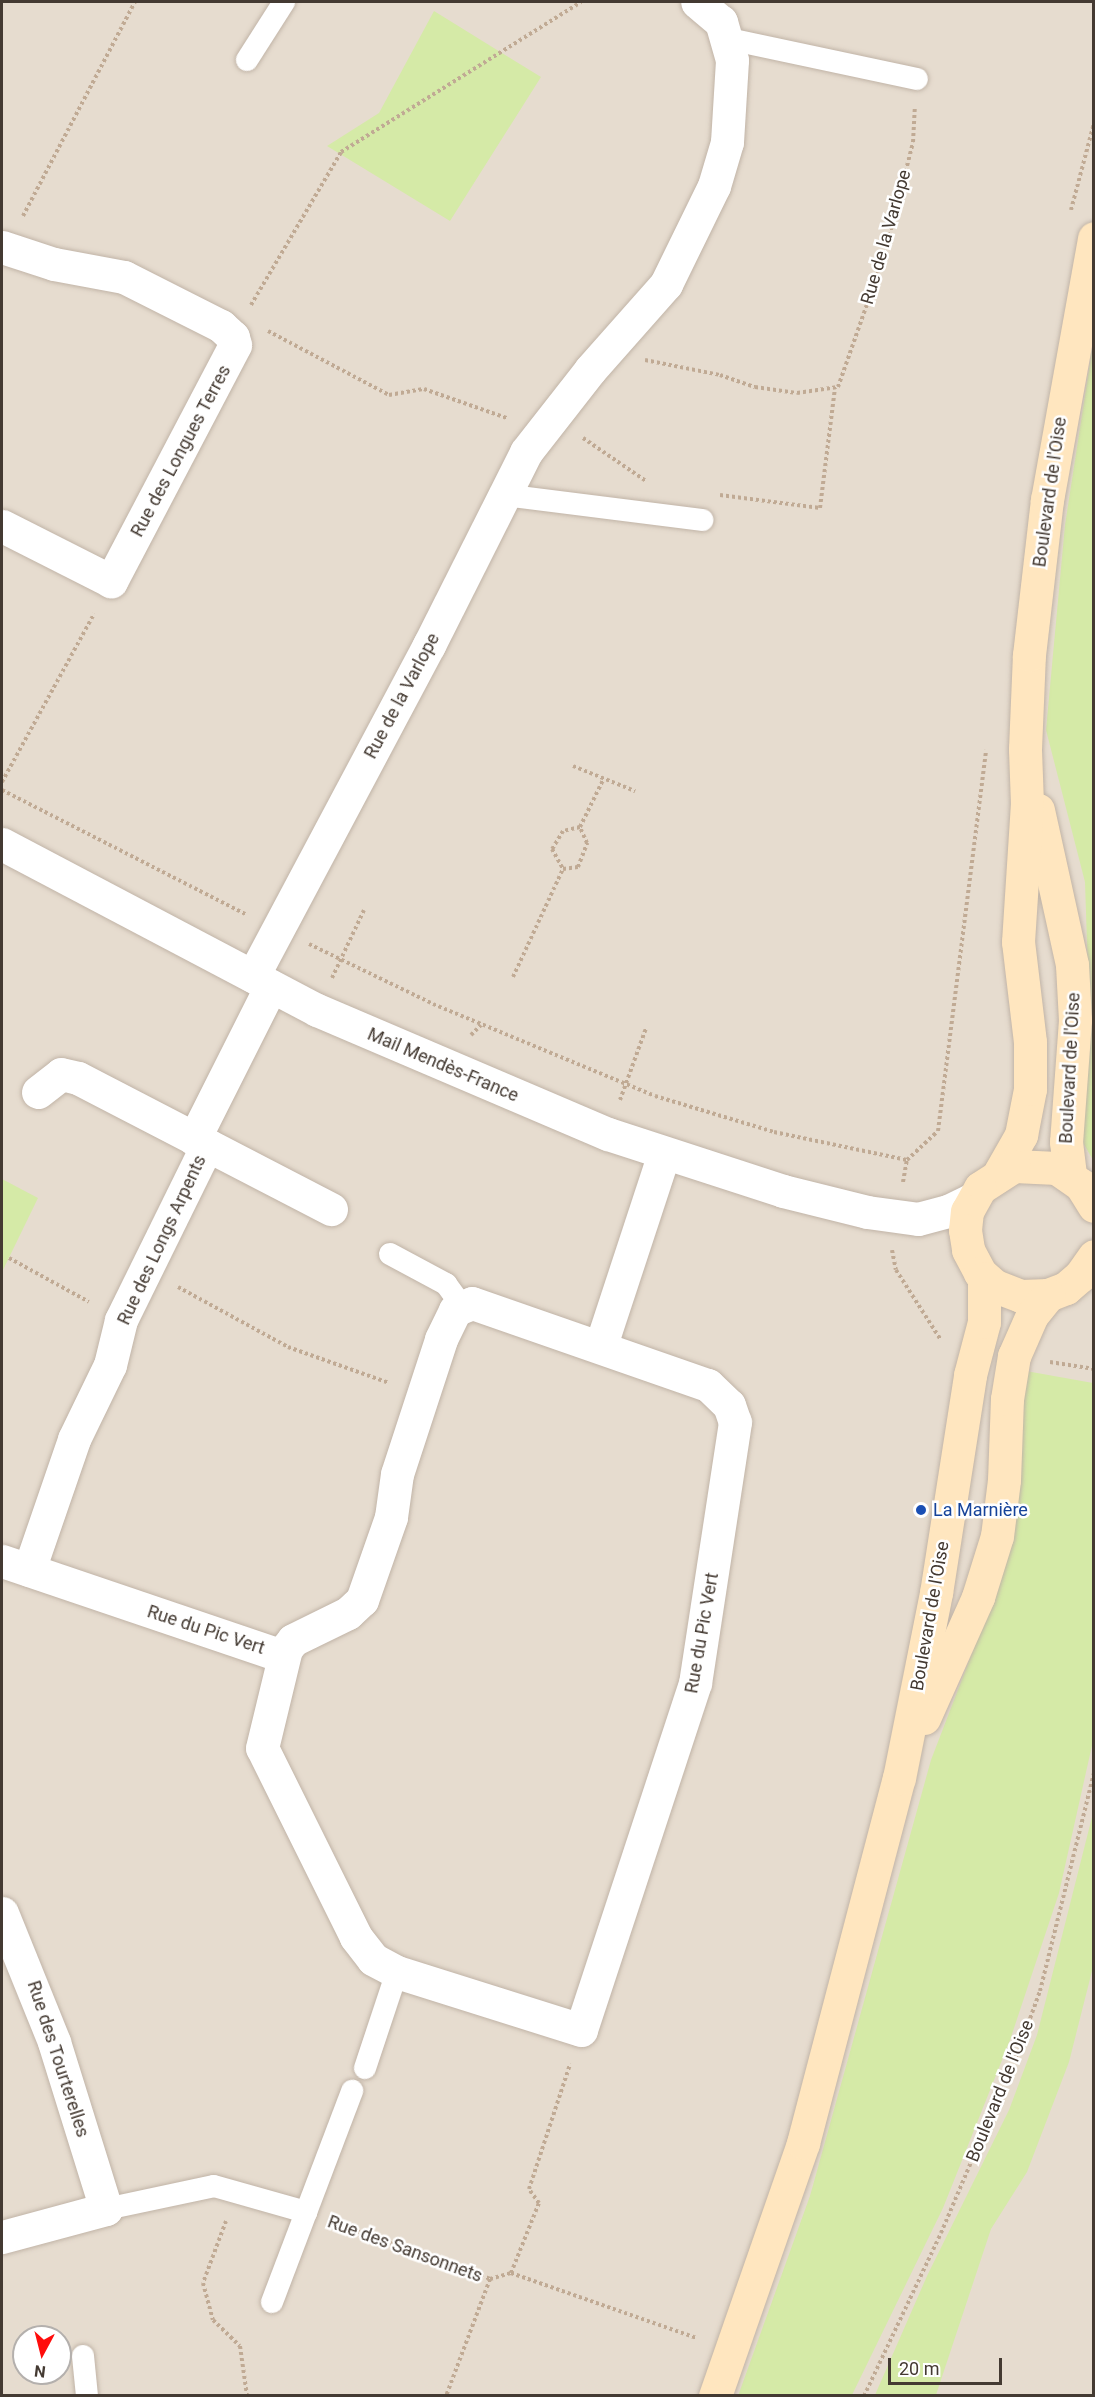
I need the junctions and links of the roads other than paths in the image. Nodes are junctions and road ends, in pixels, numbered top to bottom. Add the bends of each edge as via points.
1 (284, 2) edge
2 (697, 2) edge
3 (729, 39) junction
4 (247, 60) dead end
5 (917, 79) road end
6 (1094, 238) edge
7 (3, 248) edge
8 (504, 495) junction
9 (702, 520) dead end
10 (2, 526) edge
11 (1025, 749) junction
12 (2, 844) edge
13 (262, 981) junction
14 (38, 1092) dead end
15 (200, 1142) junction
16 (664, 1153) junction
17 (1000, 1172) junction
18 (1070, 1176) junction
19 (973, 1199) junction
20 (1094, 1206) edge
21 (331, 1209) dead end
22 (912, 1218) junction
23 (390, 1254) dead end
24 (977, 1267) junction
25 (1089, 1268) edge
26 (1048, 1295) junction
27 (461, 1305) junction
28 (601, 1345) junction
29 (15, 1566) edge
30 (129, 1605) joint
31 (283, 1656) junction
32 (899, 1778) junction
33 (2, 1913) edge
34 (397, 1972) junction
35 (364, 2068) dead end
36 (352, 2091) dead end
37 (106, 2209) junction
38 (306, 2212) junction
39 (2, 2237) edge
40 (272, 2302) dead end
41 (83, 2356) dead end
42 (87, 2396) edge
43 (715, 2396) edge

1 - 4 lane
2 - 3 street, Rue de la Varlope via 721,22
3 - 5 lane
3 - 8 street, Rue de la Varlope via 732,60 728,130 714,186 666,284 525,452
6 - 11 main road, Boulevard de l'Oise via 1047,500 1029,655
7 - 10 street, Rue des Longues Terres via 54,264 124,277 221,326 239,328 233,352 111,581
8 - 9 lane
8 - 13 street, Rue de la Varlope via 278,930
11 - 17 main road, Boulevard de l'Oise via 1028,804 1018,942 1030,1042 1030,1089 1021,1134
11 - 18 main road, Boulevard de l'Oise via 1072,965 1075,1020 1066,1142
12 - 13 street, Mail Mendès-France
13 - 15 street, Rue des Longs Arpents
13 - 16 street, Mail Mendès-France via 317,1010 608,1134
14 - 15 street, Rue des Longs Arpents via 54,1077 69,1075
15 - 21 street, Rue des Longs Arpents
15 - 29 street, Rue des Longs Arpents via 121,1320 110,1365
16 - 22 street, Mail Mendès-France via 783,1191
16 - 28 street
17 - 18 main road via 1028,1164 1057,1168
17 - 19 main road
18 - 20 main road
19 - 22 street, Mail Mendès-France via 940,1214
19 - 24 main road, Boulevard de l'Oise via 965,1224
22 - 24 street, Mail Mendès-France via 937,1230
23 - 27 lane via 446,1284
24 - 26 main road via 1007,1293
24 - 32 main road, Boulevard de l'Oise via 984,1322 970,1375 936,1593
25 - 26 main road
26 - 32 main road, Boulevard de l'Oise via 1032,1315 1014,1356 1007,1399 1001,1509 988,1567
27 - 28 street, Rue du Pic Vert via 487,1306
27 - 31 street, Rue du Pic Vert via 449,1318 397,1474 391,1517 362,1600 348,1613 293,1640
28 - 34 street, Rue du Pic Vert via 708,1385 729,1405 735,1422 695,1683 581,2030
29 - 30 street, Rue des Longs Arpents
30 - 31 street, Rue du Pic Vert
31 - 34 street, Rue du Pic Vert via 264,1737 264,1756 356,1938 373,1959
32 - 43 main road, Boulevard de l'Oise via 819,2088
33 - 37 street, Rue des Tourterelles via 54,2042
34 - 35 lane
36 - 38 lane
37 - 38 lane, Rue des Sansonnets via 189,2188 214,2186
37 - 39 street, Rue des Sansonnets
38 - 40 lane, Rue des Sansonnets
41 - 42 lane

